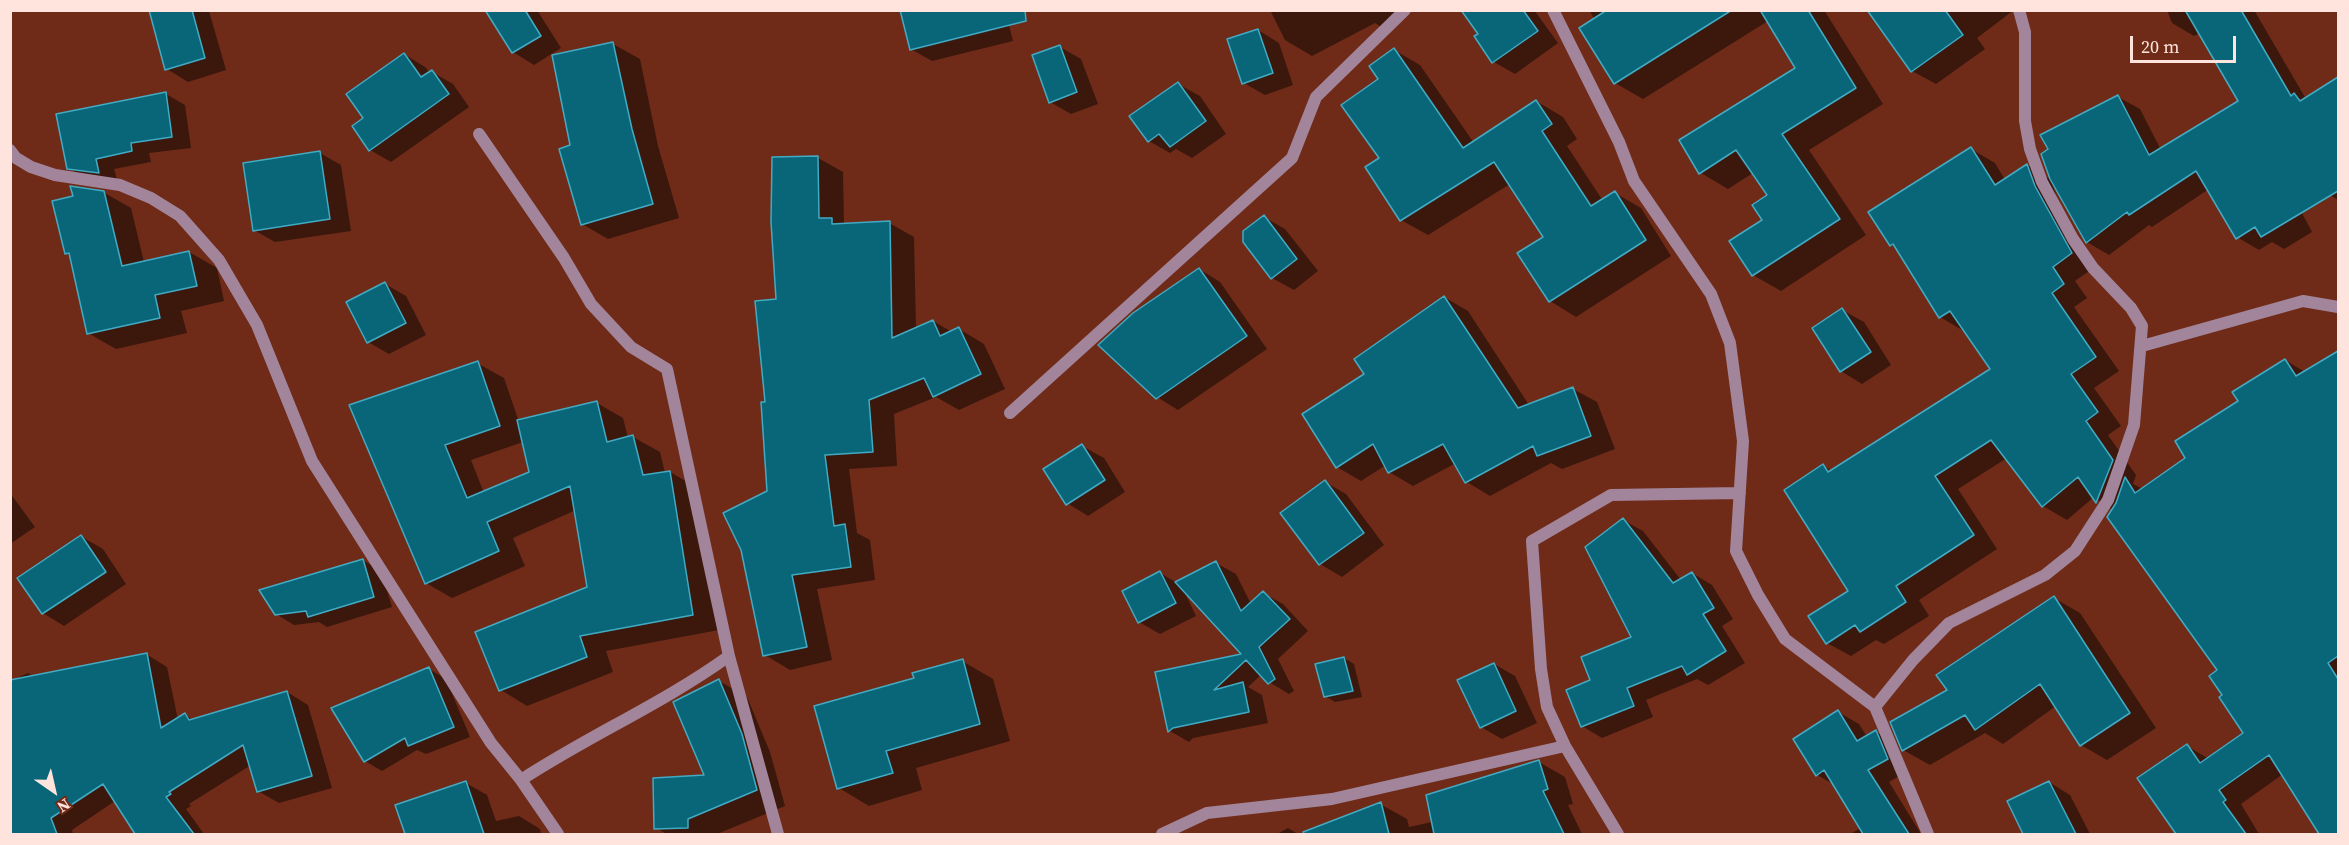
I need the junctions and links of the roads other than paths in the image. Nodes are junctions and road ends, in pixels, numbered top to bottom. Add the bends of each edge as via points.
1 (1405, 10) edge
2 (1553, 10) edge
3 (2019, 10) edge
4 (479, 134) dead end
5 (10, 150) edge
6 (2338, 307) edge
7 (2142, 346) junction
8 (1010, 413) dead end
9 (1740, 493) junction
10 (729, 656) junction
11 (1875, 707) junction
12 (1565, 746) junction
13 (521, 780) junction
14 (558, 834) edge
15 (778, 834) edge
16 (1162, 834) edge
17 (1618, 834) edge
18 (1928, 834) edge

1 - 8 street via 1316,97 1292,158
2 - 9 street via 1619,142 1634,181 1712,294 1730,343 1743,441
3 - 7 street via 2025,32 2025,120 2042,182 2093,268 2131,308 2142,326
4 - 10 street via 591,304 631,347 667,369
5 - 13 street via 31,167 55,175 120,185 151,198 180,216 219,260 256,325 312,461 491,743
6 - 7 street via 2303,301
7 - 11 street via 2134,426 2126,454 2108,500 2074,551 2045,575 1949,623
9 - 11 street via 1736,551 1785,639
9 - 12 street via 1611,495 1532,540 1542,679 1547,707
10 - 13 street
10 - 15 street
11 - 18 street
12 - 16 street via 1332,799 1207,813
12 - 17 street
13 - 14 street

